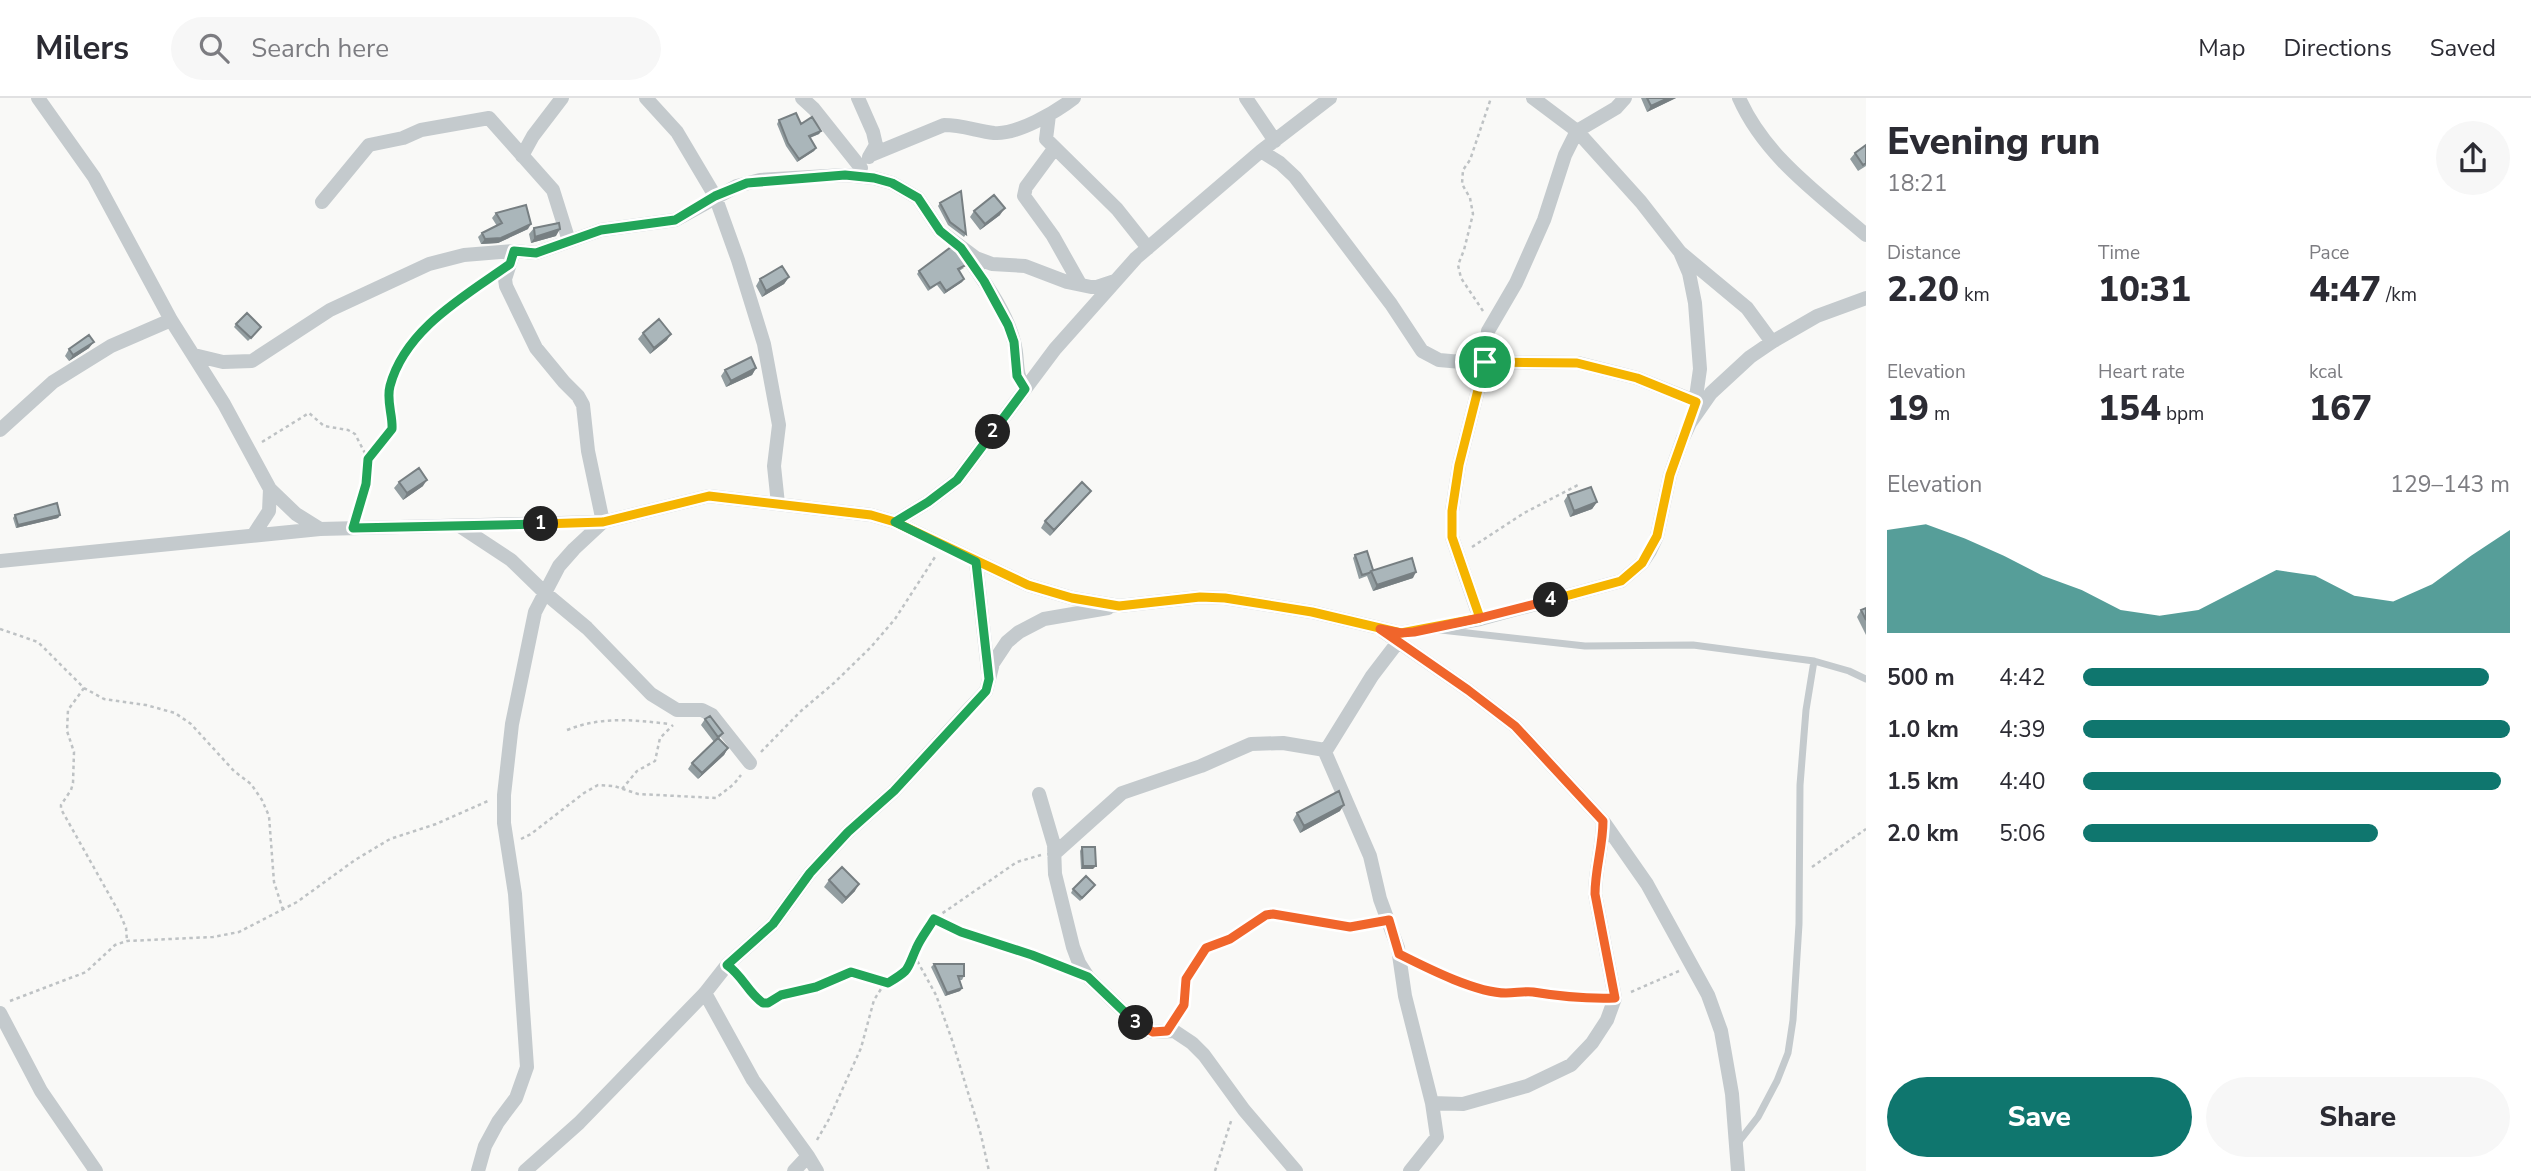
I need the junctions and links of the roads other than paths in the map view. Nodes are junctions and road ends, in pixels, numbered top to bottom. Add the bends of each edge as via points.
1 (38, 98) edge
2 (562, 98) edge
3 (646, 98) edge
4 (802, 98) edge
5 (858, 98) edge
6 (1074, 98) edge
7 (1246, 98) edge
8 (1330, 98) edge
9 (1533, 98) edge
10 (1625, 98) edge
11 (1739, 98) edge
12 (1049, 115) junction
13 (1577, 131) junction
14 (1275, 141) junction
15 (1054, 149) junction
16 (1261, 151) junction
17 (871, 155) junction
18 (522, 156) junction
19 (857, 172) junction
20 (715, 196) junction
21 (322, 202) dead end
22 (1866, 235) edge
23 (569, 242) junction
24 (961, 248) junction
25 (1148, 248) junction
26 (1680, 252) junction
27 (512, 258) junction
28 (1115, 281) junction
29 (1080, 284) junction
30 (1866, 298) edge
31 (171, 320) junction
32 (1772, 342) junction
33 (194, 355) junction
34 (1485, 363) junction
35 (1025, 389) junction
36 (1696, 402) junction
37 (1692, 419) junction
38 (0, 430) edge
39 (270, 489) junction
40 (778, 504) junction
41 (603, 522) junction
42 (895, 522) junction
43 (461, 527) junction
44 (320, 528) junction
45 (254, 534) junction
46 (0, 561) edge
47 (976, 562) junction
48 (526, 575) junction
49 (545, 593) junction
50 (1119, 606) junction
51 (535, 612) junction
52 (1480, 618) junction
53 (1380, 629) junction
54 (1426, 629) junction
55 (1398, 642) junction
56 (1814, 661) junction
57 (989, 679) junction
58 (1866, 679) edge
59 (1325, 750) junction
60 (751, 763) dead end
61 (1039, 794) dead end
62 (1603, 821) junction
63 (1054, 854) junction
64 (705, 993) junction
65 (1, 1008) edge
66 (1432, 1103) junction
67 (1737, 1144) junction
68 (808, 1156) junction
69 (96, 1171) edge
70 (478, 1171) edge
71 (525, 1171) edge
72 (794, 1171) edge
73 (817, 1171) edge
74 (1296, 1171) edge
75 (1410, 1171) edge
76 (1738, 1171) edge

1 - 31 street via 94,177
2 - 18 street
3 - 20 street via 677,132
4 - 19 street
5 - 17 street via 876,145
6 - 12 street
7 - 14 street
8 - 14 street
9 - 13 street
10 - 13 street
11 - 22 street via 1761,137 1788,168
12 - 15 street via 1046,139
12 - 17 street via 996,133 944,125
13 - 26 street
13 - 34 street via 1539,233 1488,331
14 - 16 street
15 - 25 street via 1117,209
15 - 29 street via 1024,196
16 - 25 street
16 - 34 street via 1295,177 1422,351 1439,360
17 - 19 street
18 - 21 street via 489,118 421,130 369,145
18 - 23 street via 553,190
19 - 20 street via 760,180
19 - 24 street via 892,183 918,198 940,231
20 - 23 street via 675,220 611,228
20 - 40 street via 764,344 779,425 774,466
23 - 27 street
24 - 29 street via 992,264 1025,266
24 - 35 street via 1008,325 1017,376
25 - 28 street
26 - 32 street via 1747,308
26 - 36 street via 1695,303 1700,369
27 - 33 street via 464,255 429,264 330,310 252,360 223,362
27 - 41 street via 506,286 536,348 583,405
28 - 29 street via 1094,288
28 - 35 street
30 - 32 street via 1818,316
31 - 33 street
31 - 38 street via 111,346 54,382
32 - 37 street via 1711,393
33 - 39 street
34 - 36 street via 1577,363 1637,378
34 - 52 street via 1452,511 1452,537
35 - 42 street via 957,480
36 - 37 street
37 - 52 street via 1670,475 1657,536 1642,563 1621,581
39 - 44 street via 296,514
39 - 45 street via 269,511
40 - 41 street via 709,496
40 - 42 street
41 - 43 street
41 - 49 street via 559,566
42 - 47 street
43 - 44 street
43 - 48 street via 494,547
44 - 45 street
45 - 46 street
47 - 50 street via 1028,585
47 - 57 street
48 - 49 street
48 - 51 street
49 - 51 street
49 - 60 street via 587,628 651,694 677,710 702,710 712,715
50 - 53 street via 1225,598
50 - 57 street via 1044,619 1019,632 996,657
51 - 70 street via 512,724 504,795 527,1067 516,1098 485,1146
52 - 54 street
53 - 54 street via 1401,633
53 - 55 street
54 - 56 lane via 1585,646 1693,645
55 - 59 street
55 - 62 street via 1515,726
56 - 58 lane
56 - 67 lane via 1800,785 1801,874 1788,1054 1758,1117
57 - 64 street via 986,691 894,791 848,832 810,873 773,924 727,965
59 - 63 street via 1283,743 1251,744 1122,793
59 - 66 street via 1370,856 1399,954
61 - 63 street
62 - 66 street via 1595,894 1615,998 1607,1020 1571,1065 1554,1075 1463,1104
62 - 67 street via 1647,884 1709,995 1721,1031
63 - 74 street via 1073,947 1088,977 1139,1027 1181,1034 1204,1055
64 - 68 street via 753,1080
64 - 71 street via 579,1123
65 - 69 street via 41,1091
66 - 75 street via 1437,1137
67 - 76 street
68 - 72 street
68 - 73 street

